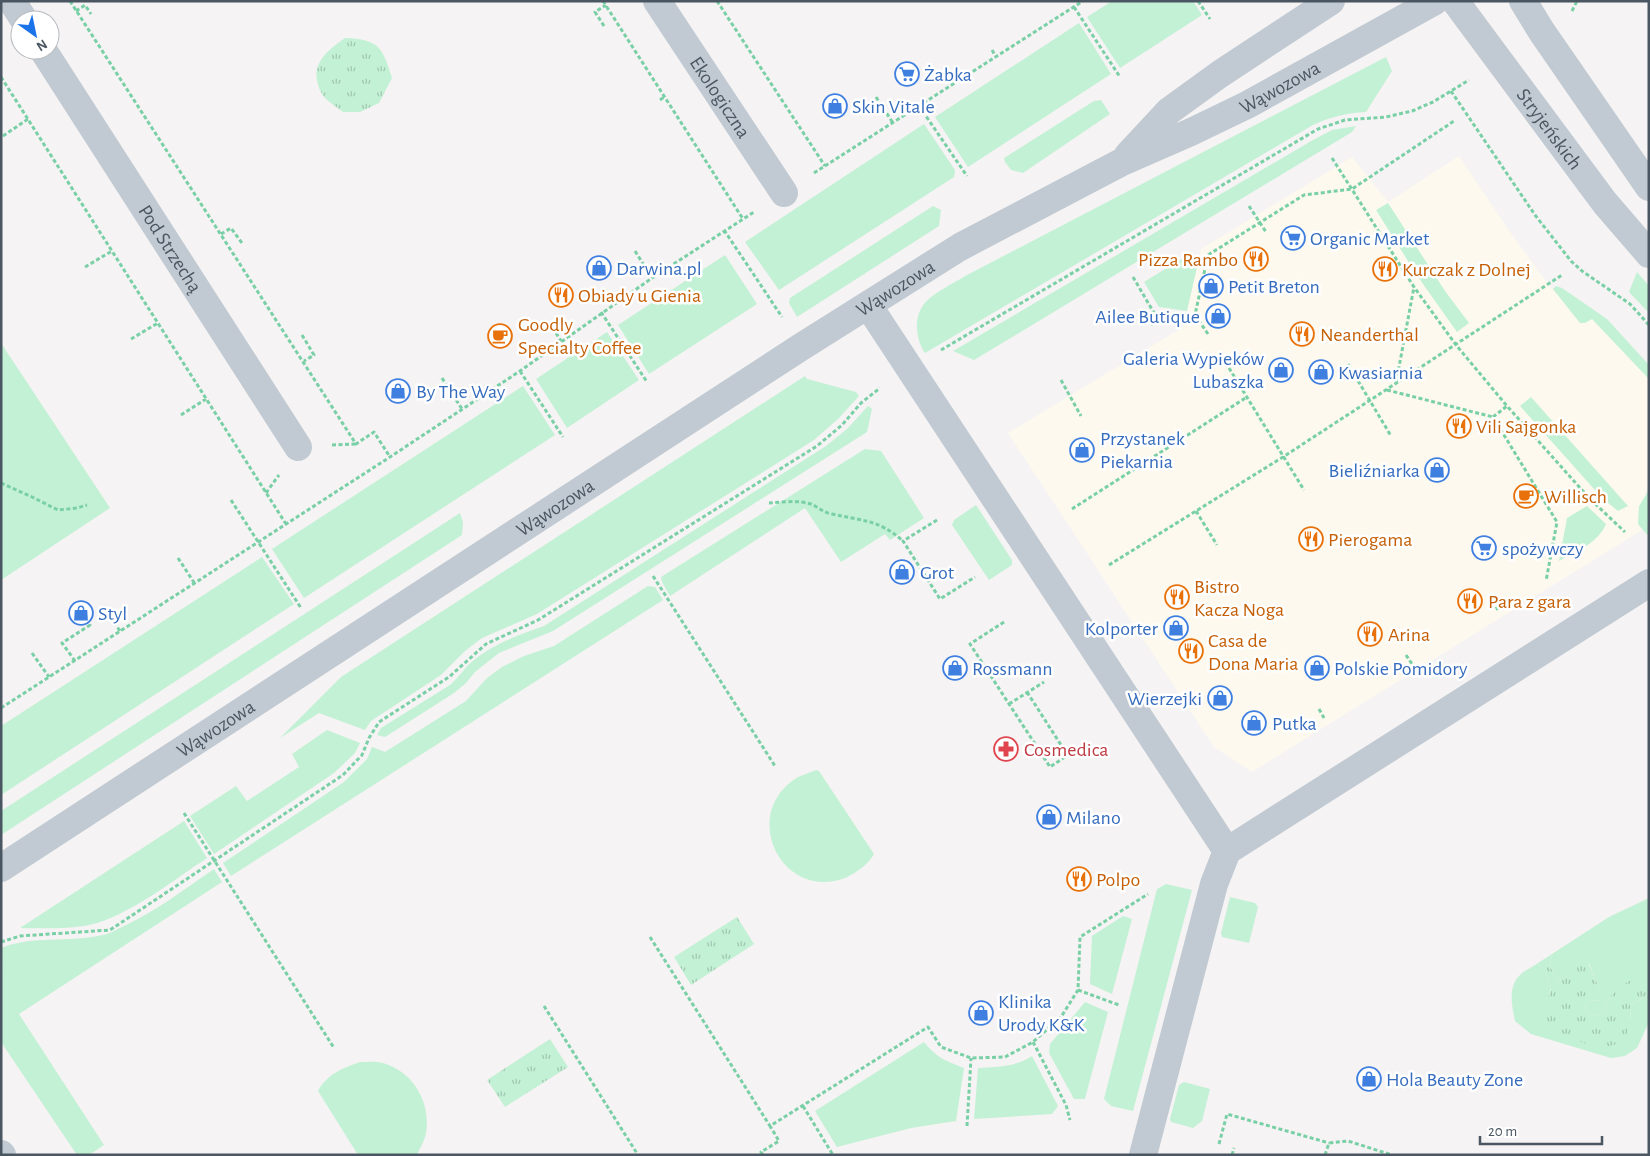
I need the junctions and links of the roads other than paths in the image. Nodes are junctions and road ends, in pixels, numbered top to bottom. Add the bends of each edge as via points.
1 (657, 1) edge
2 (1331, 1) edge
3 (1435, 1) edge
4 (1455, 1) edge
5 (1523, 1) edge
6 (50, 60) edge
7 (1120, 163) junction
8 (1649, 187) edge
9 (784, 193) road end
10 (1649, 254) edge
11 (868, 305) junction
12 (298, 447) dead end
13 (1649, 583) edge
14 (1227, 850) junction
15 (1, 868) edge
16 (1143, 1155) edge

1 - 9 street, Ekologiczna
2 - 7 street, Wąwozowa via 1220,74 1169,112
3 - 7 street, Wąwozowa via 1247,105
4 - 10 street, Stryjeńskich via 1605,203
5 - 8 street
6 - 12 street, Pod Strzechą
7 - 11 street, Wąwozowa via 960,247
11 - 14 street
11 - 15 street, Wąwozowa
13 - 14 street
14 - 16 street via 1214,884

